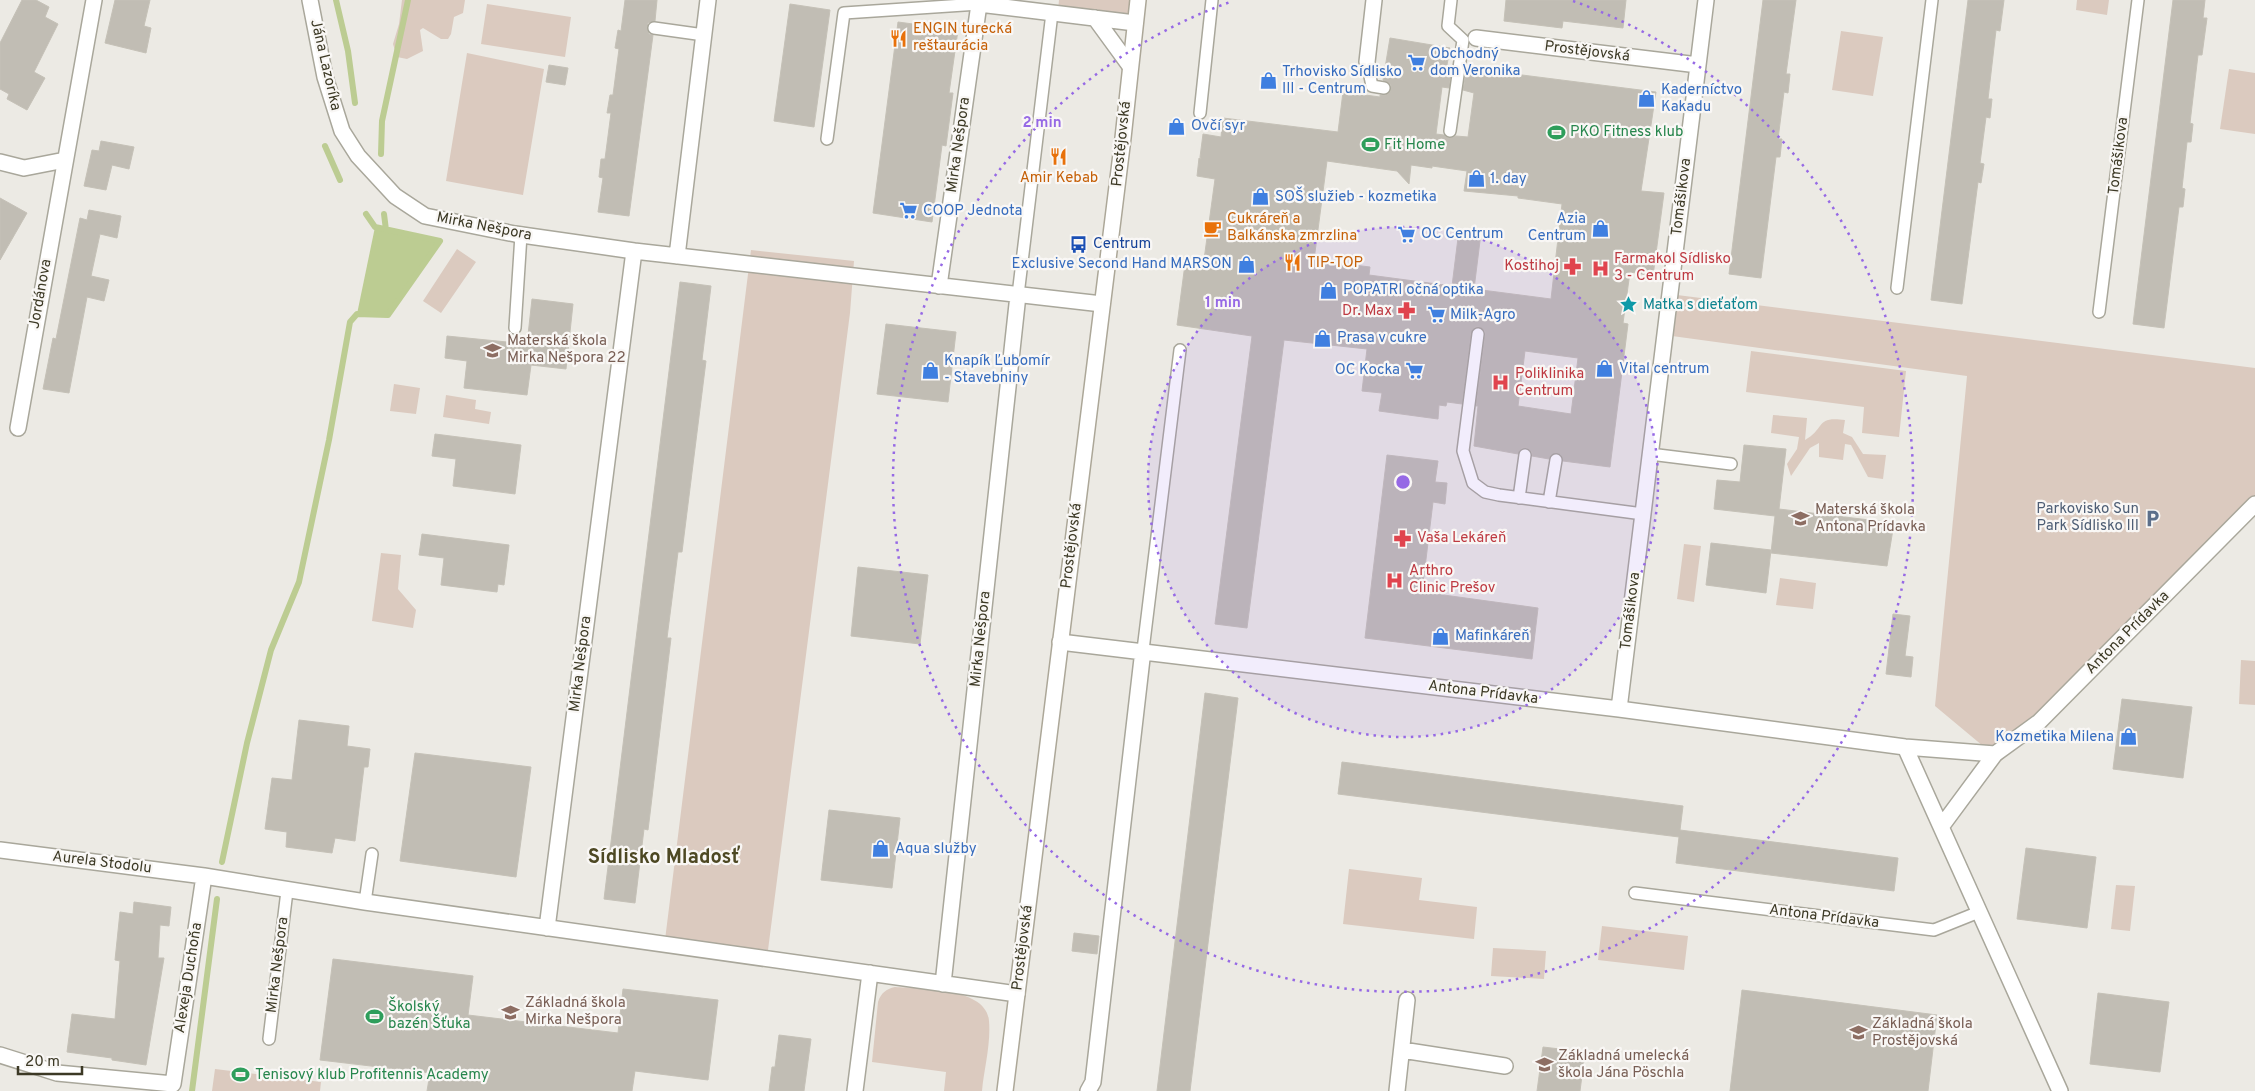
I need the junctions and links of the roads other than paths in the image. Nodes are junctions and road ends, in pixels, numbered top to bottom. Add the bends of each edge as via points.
1 (94, 0) edge
2 (310, 0) edge
3 (708, 0) edge
4 (1138, 0) edge
5 (1212, 0) edge
6 (1374, 0) edge
7 (1451, 0) edge
8 (1706, 0) edge
9 (1932, 0) edge
10 (2138, 0) edge
11 (978, 4) junction
12 (1051, 7) edge
13 (1094, 18) junction
14 (1135, 23) junction
15 (654, 28) dead end
16 (704, 35) junction
17 (1476, 38) dead end
18 (1367, 62) joint
19 (1698, 65) junction
20 (1130, 66) junction
21 (1384, 88) dead end
22 (1200, 113) dead end
23 (1450, 131) dead end
24 (827, 138) dead end
25 (358, 156) joint
26 (65, 160) junction
27 (0, 162) edge
28 (521, 235) junction
29 (634, 251) junction
30 (678, 256) junction
31 (939, 286) junction
32 (1897, 288) dead end
33 (1018, 295) junction
34 (1102, 304) junction
35 (2099, 312) dead end
36 (515, 328) dead end
37 (1478, 334) dead end
38 (1180, 350) dead end
39 (18, 428) dead end
40 (1650, 454) junction
41 (1525, 455) dead end
42 (1556, 460) dead end
43 (1731, 464) dead end
44 (1519, 498) junction
45 (1549, 502) junction
46 (2255, 504) edge
47 (1643, 514) junction
48 (1060, 642) junction
49 (1143, 650) junction
50 (1619, 709) junction
51 (1905, 747) junction
52 (1995, 754) junction
53 (1941, 827) junction
54 (0, 850) edge
55 (372, 854) dead end
56 (204, 876) junction
57 (287, 891) junction
58 (1635, 893) dead end
59 (366, 902) junction
60 (1980, 912) junction
61 (547, 928) junction
62 (870, 973) junction
63 (943, 984) junction
64 (1017, 994) junction
65 (1408, 1000) dead end
66 (269, 1039) dead end
67 (1402, 1050) junction
68 (0, 1055) edge
69 (1505, 1066) dead end
70 (1090, 1086) edge
71 (856, 1091) edge
72 (1005, 1091) edge
73 (1397, 1091) edge
74 (2060, 1091) edge

1 - 26 street, Jordánova
2 - 25 street, Jána Lazoríka via 336,116
3 - 16 street
4 - 14 street, Prostějovská
5 - 22 lane
6 - 18 street
7 - 23 lane via 1448,26 1463,40
8 - 19 street, Tomášikova
9 - 32 lane
10 - 35 lane, Tomášikova
11 - 12 street
11 - 24 lane via 844,13
11 - 31 street, Mirka Nešpora
12 - 13 street
12 - 33 lane
13 - 14 street
13 - 20 street
14 - 20 street, Prostějovská
15 - 16 lane
16 - 30 street
17 - 19 street, Prostějovská
18 - 21 lane via 1372,86
19 - 40 street, Tomášikova
20 - 34 street, Prostějovská
25 - 28 street, Mirka Nešpora via 395,196 418,213
26 - 27 street via 24,168
26 - 39 street, Jordánova
28 - 29 street, Mirka Nešpora
28 - 36 lane
29 - 30 street, Mirka Nešpora
29 - 61 street, Mirka Nešpora
30 - 31 street, Mirka Nešpora
31 - 33 street, Mirka Nešpora
33 - 34 street, Mirka Nešpora
33 - 63 street, Mirka Nešpora
34 - 48 street, Prostějovská
37 - 44 lane via 1463,451 1473,483 1485,492
38 - 49 lane
40 - 43 lane
40 - 47 street, Tomášikova
41 - 44 lane
42 - 45 lane
44 - 45 lane
45 - 47 lane
46 - 52 street, Antona Prídavka via 2040,722
47 - 50 street, Tomášikova
48 - 49 street, Antona Prídavka
48 - 64 street, Prostějovská
49 - 50 street, Antona Prídavka
49 - 70 street
50 - 51 street, Antona Prídavka
51 - 52 street, Antona Prídavka
51 - 53 street
52 - 53 street, Antona Prídavka
53 - 60 street
54 - 56 street, Aurela Stodolu
55 - 59 lane
56 - 57 street
56 - 68 street, Alexeja Duchoňa via 173,1084 57,1073
57 - 59 street
57 - 66 lane, Mirka Nešpora
58 - 60 lane, Antona Prídavka via 1934,930
59 - 61 street
60 - 74 street
61 - 62 street
62 - 63 street
62 - 71 street
63 - 64 street
64 - 72 street, Prostějovská
65 - 67 street
67 - 69 street
67 - 73 street

